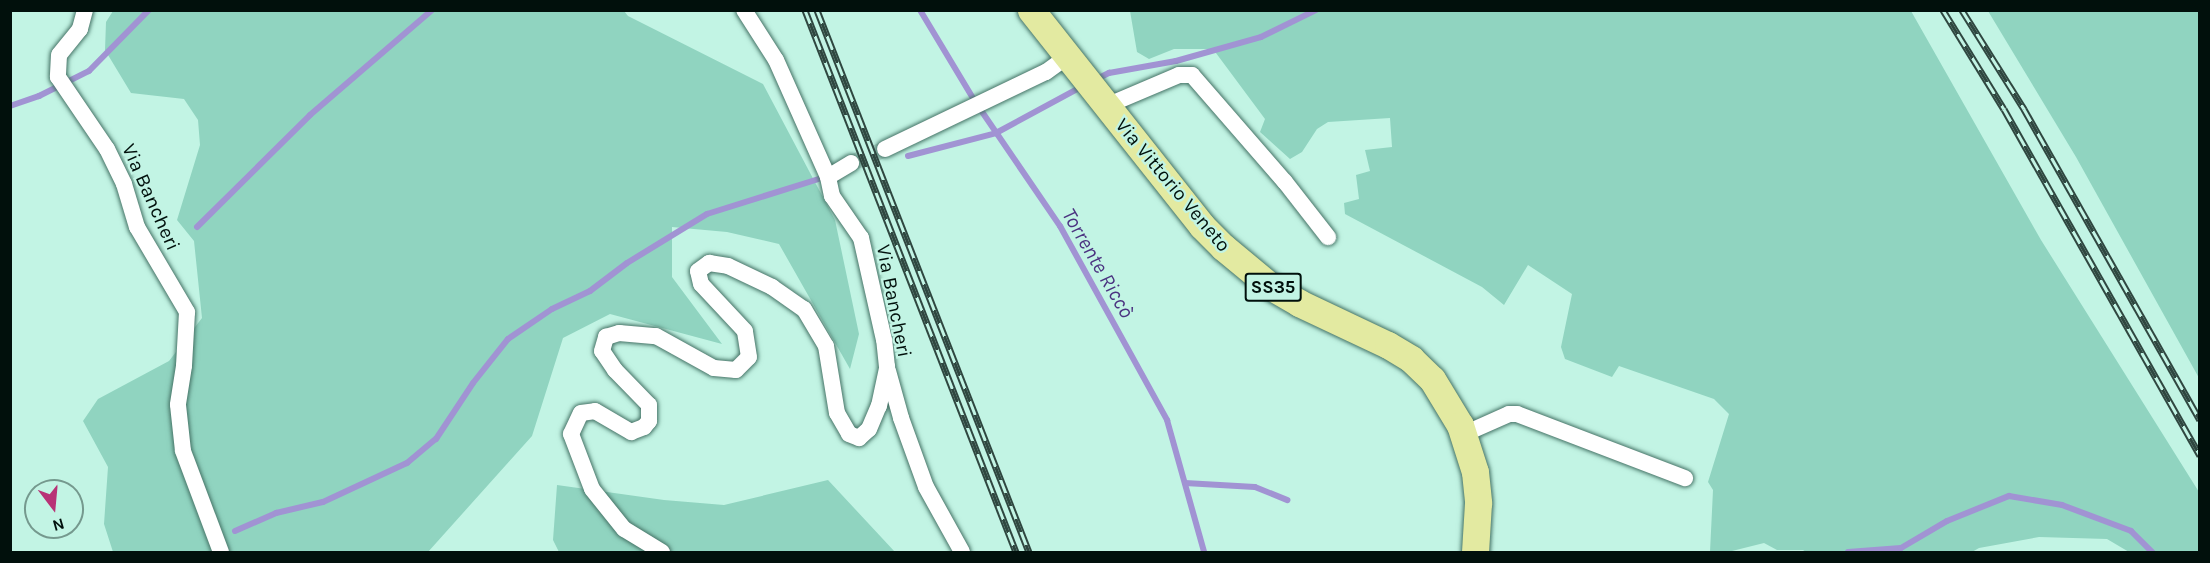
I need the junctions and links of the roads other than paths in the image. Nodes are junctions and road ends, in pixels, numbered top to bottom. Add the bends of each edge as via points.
1 (86, 10) edge
2 (744, 10) edge
3 (1031, 10) edge
4 (1056, 64) junction
5 (1106, 106) junction
6 (885, 149) tunnel mouth
7 (851, 163) tunnel mouth
8 (828, 177) junction
9 (1328, 237) dead end
10 (887, 366) junction
11 (1464, 434) junction
12 (1685, 478) dead end
13 (221, 552) edge
14 (662, 552) edge
15 (963, 552) edge
16 (1475, 552) edge

1 - 13 street, Via Bancheri via 80,29 59,55 58,77 107,149 124,184 137,227 187,312 178,405 183,451
2 - 8 street, Via Bancheri via 776,60
3 - 4 main road, Via Vittorio Veneto / SS35
4 - 5 main road, Via Vittorio Veneto / SS35
4 - 6 street
5 - 9 street via 1179,75 1192,75
5 - 11 main road, Via Vittorio Veneto / SS35 via 1223,248 1270,286 1411,359 1450,405
7 - 8 street
8 - 10 street, Via Bancheri via 832,196 861,238
10 - 14 street, Via Bancheri via 879,406 869,429 859,438 849,434 837,413 826,346 804,309 772,287 728,266 710,263 698,271 701,284 746,331 749,357 736,370 714,368 656,336 619,333 606,337 602,351 650,405 649,421 631,432 595,411 581,413 572,434 592,489 624,529
10 - 15 street via 926,486
11 - 12 street via 1513,414
11 - 16 main road, Via Vittorio Veneto / SS35 via 1475,472 1478,503

